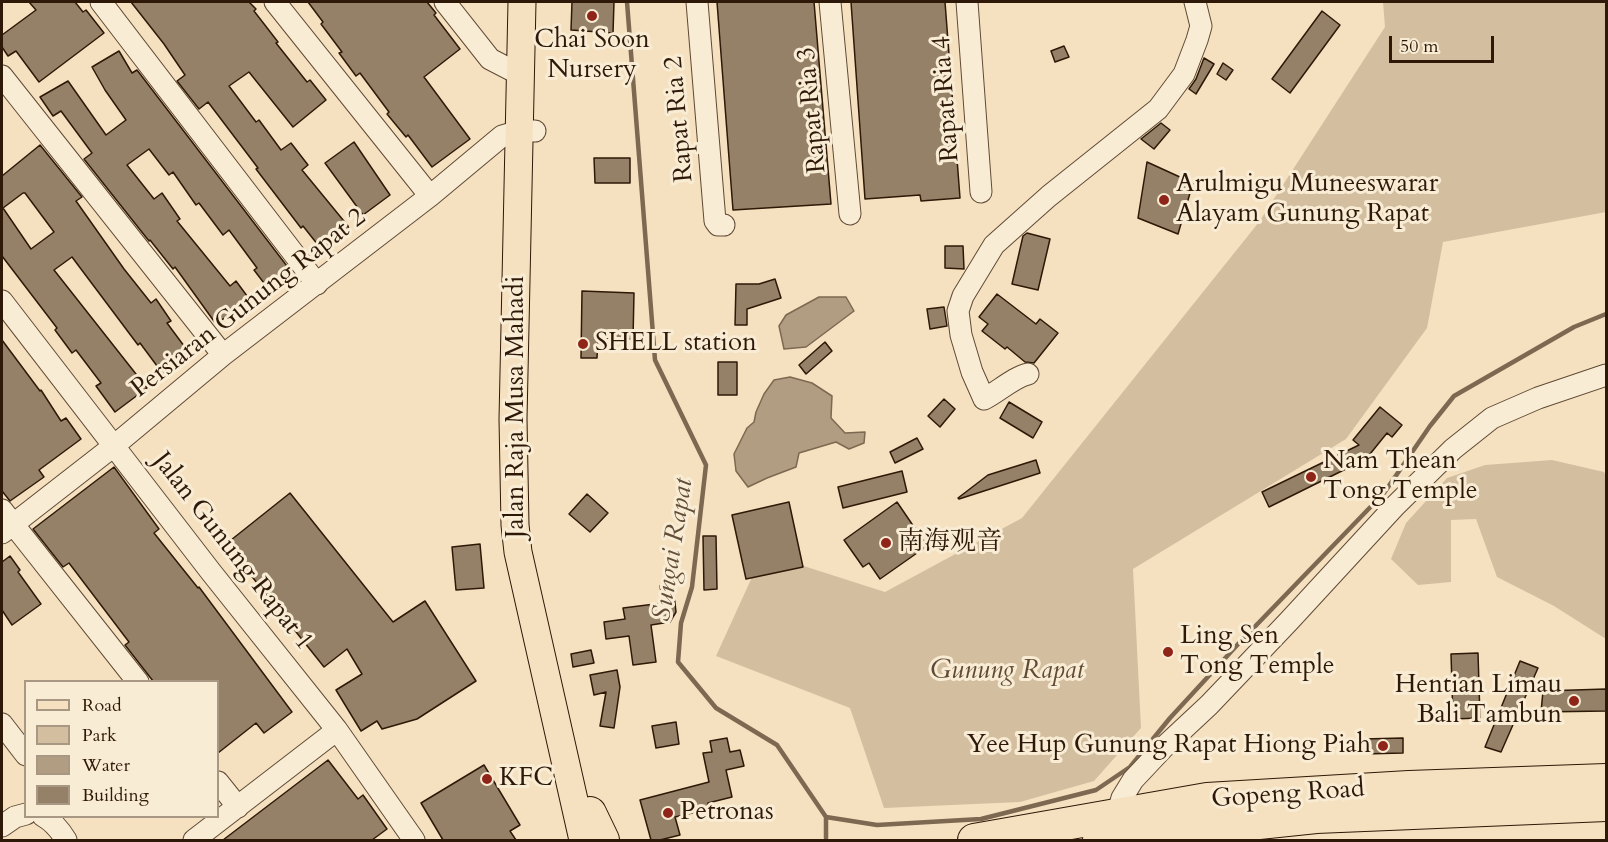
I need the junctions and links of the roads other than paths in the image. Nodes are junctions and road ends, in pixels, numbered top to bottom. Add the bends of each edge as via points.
1 (101, 2) edge
2 (275, 2) edge
3 (445, 2) edge
4 (522, 2) edge
5 (541, 2) edge
6 (697, 2) edge
7 (830, 2) edge
8 (967, 2) edge
9 (1195, 2) edge
10 (521, 75) junction
11 (2, 76) edge
12 (527, 131) junction
13 (981, 192) dead end
14 (430, 196) junction
15 (850, 214) dead end
16 (724, 225) dead end
17 (316, 284) junction
18 (2, 301) edge
19 (223, 355) junction
20 (1028, 374) dead end
21 (1606, 375) edge
22 (115, 446) junction
23 (5, 522) edge
24 (137, 680) edge
25 (2, 724) edge
26 (337, 730) junction
27 (24, 752) edge
28 (1606, 780) edge
29 (219, 783) edge
30 (1606, 806) edge
31 (238, 807) junction
32 (1117, 814) junction
33 (24, 815) edge
34 (45, 818) edge
35 (2, 826) edge
36 (593, 834) edge
37 (66, 840) edge
38 (194, 840) edge
39 (414, 840) edge
40 (974, 840) edge
41 (1099, 840) edge

1 - 17 street
2 - 14 street
3 - 10 street via 490,59
4 - 10 main road, Jalan Raja Musa Mahadi
5 - 12 main road, Jalan Raja Musa Mahadi
6 - 16 street, Rapat Ria 2 via 715,221
7 - 15 street, Rapat Ria 3
8 - 13 street, Rapat Ria 4
9 - 20 street via 1201,26 1197,40 1184,74 1158,109 1048,196 994,245 963,296 958,311 961,335 984,399
10 - 12 main road, Jalan Raja Musa Mahadi
11 - 19 street
12 - 14 street, Persiaran Gunung Rapat 2 via 502,136
12 - 36 main road, Jalan Raja Musa Mahadi via 532,523
14 - 17 street, Persiaran Gunung Rapat 2
17 - 19 street, Persiaran Gunung Rapat 2
18 - 22 street, Jalan Gunung Rapat 1
19 - 22 street, Persiaran Gunung Rapat 2
21 - 32 street via 1492,418 1453,449 1132,780
22 - 23 street, Persiaran Gunung Rapat 2
22 - 26 street, Jalan Gunung Rapat 1
23 - 24 street
25 - 27 street
26 - 31 street
26 - 39 street, Jalan Gunung Rapat 1
28 - 32 highway, Gopeng Road via 1207,799
29 - 31 street
30 - 41 highway, Gopeng Road via 1316,817
31 - 38 street
32 - 40 highway, Gopeng Road
33 - 35 street
34 - 37 street

